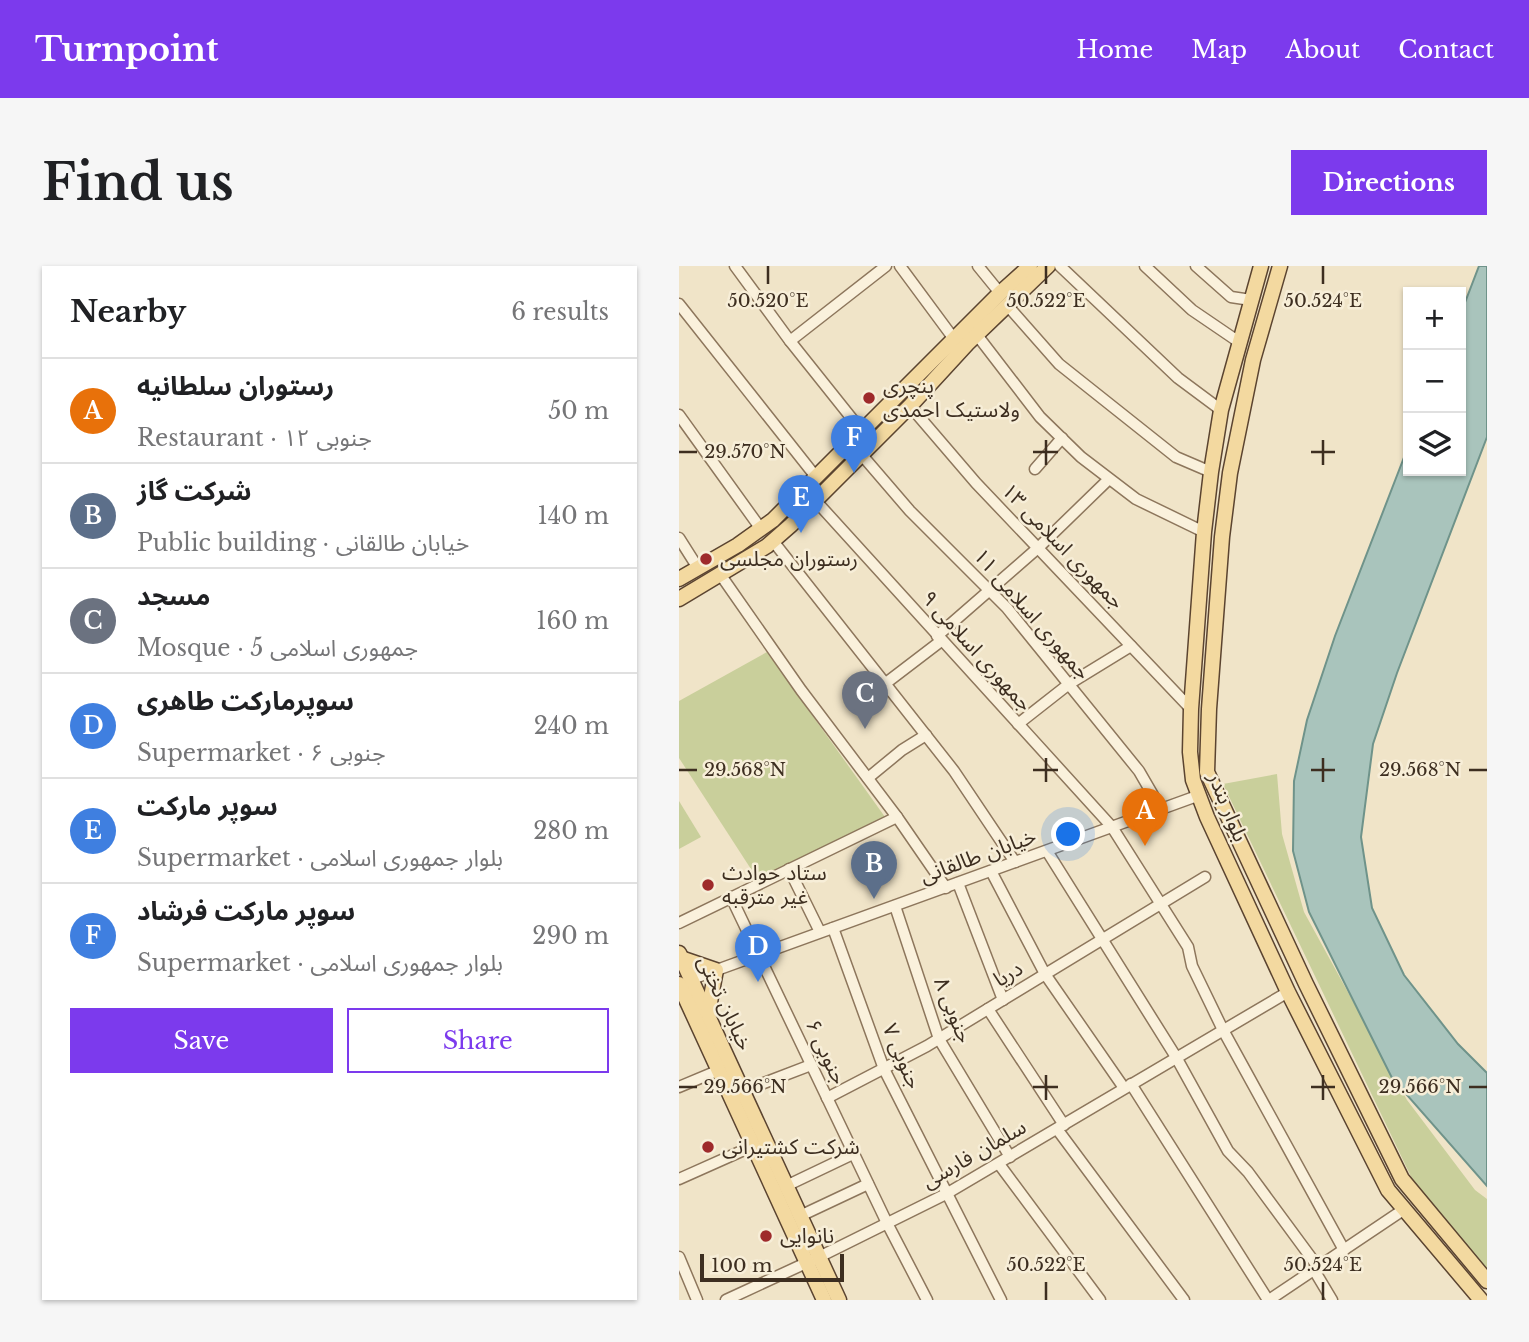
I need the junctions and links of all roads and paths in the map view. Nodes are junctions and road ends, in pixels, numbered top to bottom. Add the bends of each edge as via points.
1 (735, 266) edge
2 (886, 266) edge
3 (900, 266) edge
4 (978, 266) edge
5 (1030, 266) edge
6 (1048, 266) edge
7 (1060, 266) edge
8 (1146, 266) edge
9 (1196, 266) edge
10 (1261, 266) edge
11 (1278, 266) edge
12 (1003, 299) junction
13 (1251, 300) junction
14 (679, 304) edge
15 (977, 335) junction
16 (954, 339) junction
17 (790, 341) junction
18 (1239, 342) junction
19 (910, 406) junction
20 (1221, 410) junction
21 (679, 415) edge
22 (861, 430) junction
23 (1062, 438) junction
24 (861, 454) junction
25 (1035, 469) dead end
26 (1211, 472) junction
27 (816, 477) junction
28 (1109, 479) junction
29 (815, 500) junction
30 (761, 529) junction
31 (1204, 532) junction
32 (679, 538) edge
33 (773, 541) junction
34 (1039, 547) junction
35 (698, 568) junction
36 (720, 574) junction
37 (679, 579) edge
38 (989, 591) junction
39 (679, 599) edge
40 (939, 638) junction
41 (1131, 646) junction
42 (886, 683) junction
43 (1069, 684) junction
44 (1191, 709) junction
45 (1018, 724) junction
46 (926, 735) junction
47 (868, 778) junction
48 (1197, 796) junction
49 (1161, 809) junction
50 (897, 817) junction
51 (1112, 827) junction
52 (1047, 851) junction
53 (1015, 863) junction
54 (789, 869) junction
55 (991, 871) junction
56 (1205, 877) dead end
57 (958, 883) junction
58 (946, 888) junction
59 (731, 897) junction
60 (1161, 905) junction
61 (895, 906) junction
62 (679, 923) edge
63 (833, 928) junction
64 (820, 933) junction
65 (1102, 939) junction
66 (680, 955) edge
67 (758, 955) junction
68 (716, 970) junction
69 (1045, 974) junction
70 (683, 982) edge
71 (1288, 992) junction
72 (1003, 1000) junction
73 (679, 1009) edge
74 (988, 1009) junction
75 (701, 1015) junction
76 (1223, 1030) junction
77 (939, 1038) junction
78 (1338, 1049) junction
79 (1176, 1057) junction
80 (1321, 1058) junction
81 (811, 1065) junction
82 (884, 1069) junction
83 (717, 1071) junction
84 (1127, 1086) junction
85 (679, 1087) edge
86 (743, 1091) junction
87 (827, 1098) junction
88 (1061, 1127) junction
89 (753, 1146) junction
90 (853, 1154) junction
91 (1010, 1157) junction
92 (999, 1164) junction
93 (679, 1180) edge
94 (867, 1184) junction
95 (786, 1186) junction
96 (946, 1194) junction
97 (1403, 1210) junction
98 (800, 1216) junction
99 (887, 1223) junction
100 (1343, 1250) junction
101 (679, 1257) edge
102 (813, 1260) junction
103 (1316, 1268) junction
104 (1487, 1281) edge
105 (697, 1300) edge
106 (726, 1300) edge
107 (824, 1300) edge
108 (839, 1300) edge
109 (927, 1300) edge
110 (1001, 1300) edge
111 (1100, 1300) edge
112 (1184, 1300) edge
113 (1269, 1300) edge
114 (1332, 1300) edge
115 (1480, 1300) edge

1 - 17 street
2 - 17 street
3 - 16 street
4 - 12 street
5 - 12 main road
6 - 12 main road
7 - 20 street via 1178,378
8 - 18 street via 1192,310
9 - 13 street via 1231,297
10 - 13 main road, بلوار بندر
11 - 78 main road, بلوار بندر via 1230,473 1207,772
12 - 15 main road
12 - 16 main road
12 - 26 street via 1059,364 1176,457
13 - 18 main road, بلوار بندر
14 - 27 street
15 - 19 main road
15 - 23 street via 1040,417
16 - 22 main road
17 - 22 street
18 - 20 main road, بلوار بندر
19 - 24 main road
19 - 34 street, جمهوری اسلامی ۱۳
20 - 26 main road, بلوار بندر
21 - 30 street
22 - 27 main road
23 - 25 street
23 - 28 street
24 - 29 main road
24 - 38 street, جمهوری اسلامی ۱۱
26 - 31 main road, بلوار بندر
27 - 30 main road
28 - 31 street via 1136,499
28 - 34 street
29 - 33 main road
29 - 40 street, جمهوری اسلامی ۹
30 - 35 main road
31 - 44 main road, بلوار بندر
32 - 35 street
33 - 36 main road
33 - 42 street
34 - 38 street
34 - 41 street, جمهوری اسلامی ۱۳
35 - 37 main road
36 - 39 main road
36 - 47 street
38 - 40 street
38 - 43 street, جمهوری اسلامی ۱۱
40 - 42 street
40 - 45 street, جمهوری اسلامی ۹
41 - 43 street
41 - 44 street, جمهوری اسلامی ۱۳
42 - 46 street
43 - 45 street
43 - 49 street, جمهوری اسلامی ۱۱ via 1139,771
44 - 48 main road, بلوار بندر via 1190,752
45 - 51 street, جمهوری اسلامی ۹
46 - 47 street
46 - 53 street
47 - 50 street
48 - 49 street, خیابان طالقانی
48 - 71 main road, بلوار بندر
49 - 51 street, خیابان طالقانی
50 - 54 street
50 - 58 street
51 - 52 street, خیابان طالقانی
51 - 60 street, جمهوری اسلامی ۹
52 - 53 street, خیابان طالقانی
52 - 65 street
53 - 55 street, خیابان طالقانی
54 - 59 street
54 - 64 street
55 - 57 street, خیابان طالقانی
55 - 69 street
56 - 60 street, دریا
57 - 58 street, خیابان طالقانی
57 - 72 street
58 - 61 street, خیابان طالقانی
59 - 62 street
59 - 67 street, ۶ جنوبی
60 - 65 street, دریا
60 - 76 street, جمهوری اسلامی ۹ via 1188,947 1192,967
61 - 63 street, خیابان طالقانی
61 - 77 street, ۸ جنوبی
63 - 64 street, خیابان طالقانی
63 - 82 street, ۷ جنوبی
64 - 67 street, خیابان طالقانی
65 - 69 street, دریا
65 - 79 street
66 - 68 main road
66 - 70 main road, خیابان تختی
67 - 68 street, خیابان طالقانی
67 - 81 street, ۶ جنوبی
68 - 70 street, خیابان طالقانی
68 - 75 main road
69 - 72 street, دریا
69 - 84 street
70 - 75 main road, خیابان تختی
71 - 76 street, سلمان فارسی
71 - 80 main road, بلوار بندر
72 - 74 street, دریا
73 - 75 main road
74 - 77 street, دریا
74 - 88 street
75 - 83 main road, خیابان تختی
75 - 86 main road, خیابان تختی
76 - 79 street, سلمان فارسی
76 - 100 street, جمهوری اسلامی ۹
77 - 82 street, دریا
77 - 91 street, ۸ جنوبی
78 - 80 main road
78 - 104 main road, بلوار بندر via 1402,1180
79 - 84 street, سلمان فارسی
79 - 103 street via 1229,1151
80 - 97 main road, بلوار بندر via 1388,1190
81 - 86 street
81 - 87 street, ۶ جنوبی
82 - 87 street, دریا
82 - 96 street, ۷ جنوبی
83 - 85 street
83 - 89 main road, خیابان تختی
84 - 88 street, سلمان فارسی
84 - 113 street
86 - 95 main road, خیابان تختی
87 - 90 street, ۶ جنوبی
88 - 91 street, سلمان فارسی
88 - 112 street
89 - 93 street
89 - 102 main road, خیابان تختی
90 - 94 street, ۶ جنوبی
90 - 95 street
91 - 92 street, سلمان فارسی
92 - 96 street, سلمان فارسی
92 - 111 street
94 - 98 street
94 - 99 street, ۶ جنوبی
95 - 98 main road, خیابان تختی
96 - 99 street, سلمان فارسی
96 - 110 street, ۷ جنوبی
97 - 100 street
97 - 115 main road, بلوار بندر
98 - 102 main road, خیابان تختی
99 - 102 street, سلمان فارسی
99 - 109 street, ۶ جنوبی
100 - 103 street
101 - 105 street
102 - 106 street, سلمان فارسی
102 - 107 main road, خیابان تختی
102 - 108 main road, خیابان تختی
103 - 113 street
103 - 114 street

